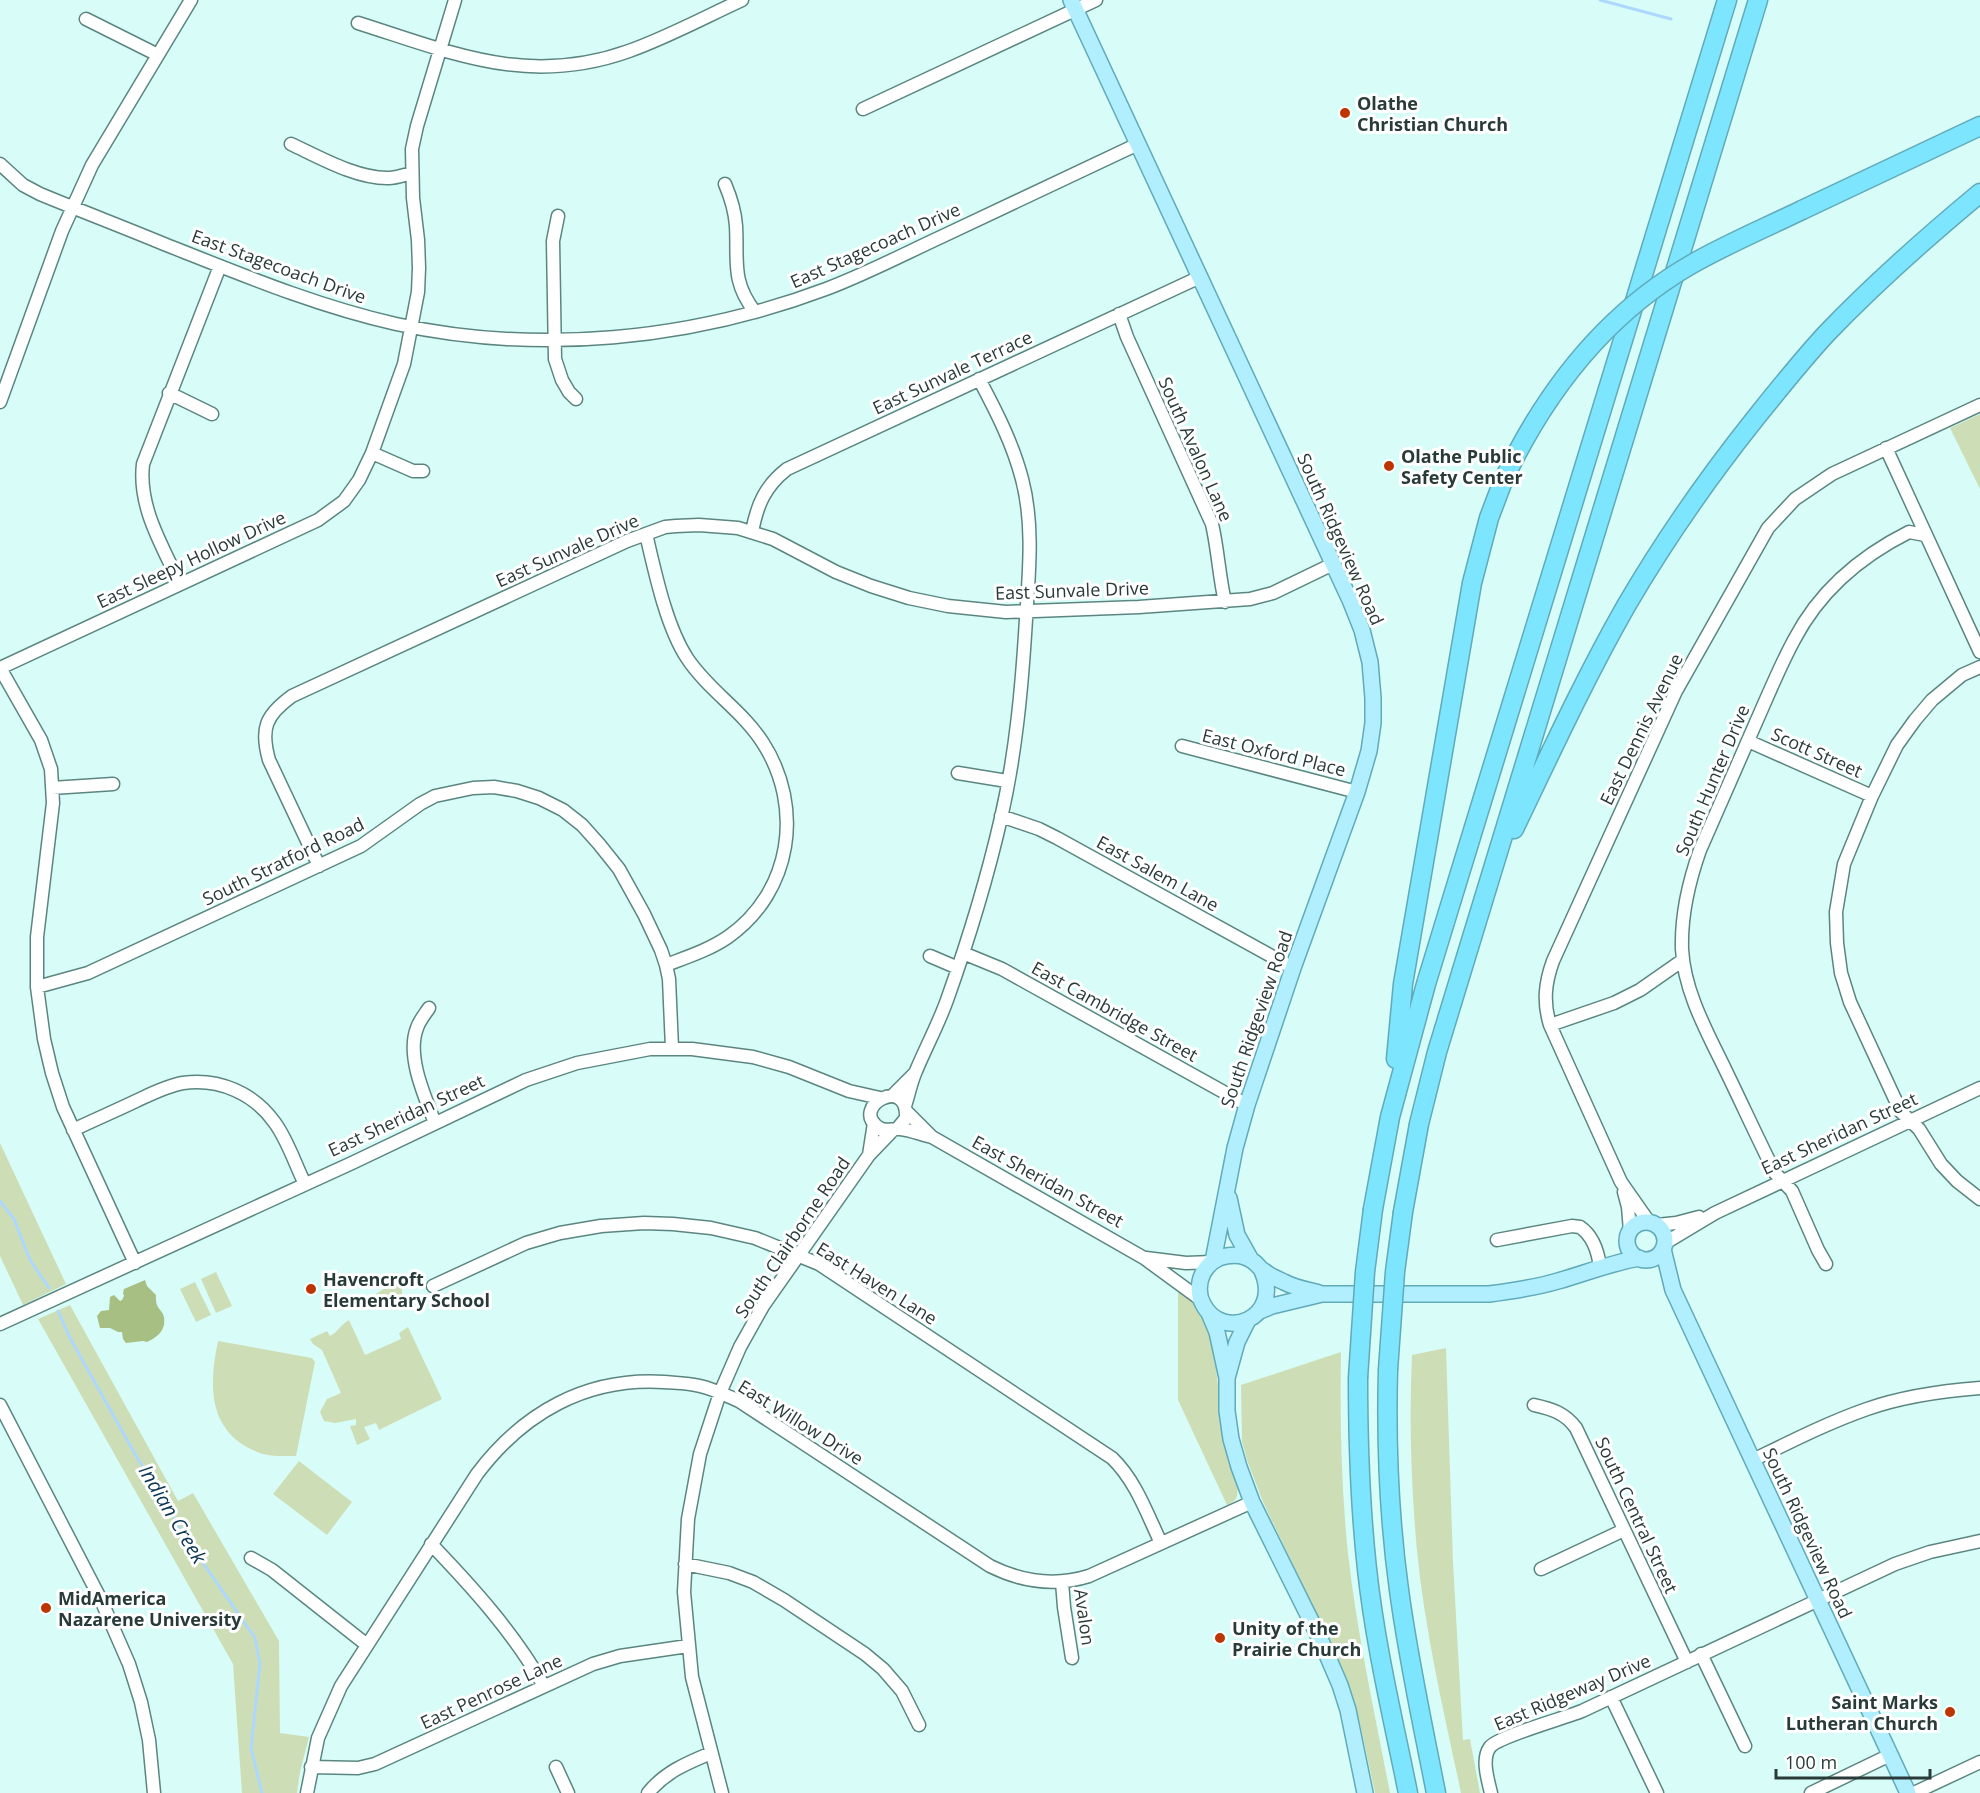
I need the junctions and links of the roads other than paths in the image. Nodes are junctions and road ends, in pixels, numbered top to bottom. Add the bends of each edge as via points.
1 (191, 0) edge
2 (455, 0) edge
3 (742, 0) edge
4 (1096, 0) edge
5 (1727, 0) edge
6 (1758, 0) edge
7 (1073, 5) edge
8 (86, 20) dead end
9 (358, 23) dead end
10 (440, 49) junction
11 (158, 55) junction
12 (863, 109) dead end
13 (1980, 126) edge
14 (291, 144) dead end
15 (1138, 144) junction
16 (0, 164) edge
17 (412, 173) junction
18 (725, 184) dead end
19 (1980, 192) edge
20 (72, 208) junction
21 (558, 216) dead end
22 (220, 266) junction
23 (1200, 277) junction
24 (755, 312) junction
25 (1119, 314) junction
26 (412, 327) junction
27 (555, 340) junction
28 (979, 379) junction
29 (169, 393) junction
30 (576, 399) dead end
31 (0, 402) edge
32 (1980, 405) edge
33 (212, 414) dead end
34 (1886, 448) junction
35 (372, 453) junction
36 (423, 471) dead end
37 (752, 532) junction
38 (646, 534) junction
39 (1925, 535) junction
40 (1334, 564) junction
41 (180, 584) junction
42 (1225, 602) junction
43 (1026, 612) junction
44 (1980, 652) edge
45 (1980, 667) edge
46 (0, 668) edge
47 (1748, 741) junction
48 (1182, 746) dead end
49 (958, 773) dead end
50 (1007, 781) junction
51 (113, 784) dead end
52 (52, 788) junction
53 (1357, 792) junction
54 (1872, 796) junction
55 (1001, 816) junction
56 (319, 866) junction
57 (1490, 879) junction
58 (963, 953) junction
59 (930, 956) dead end
60 (1683, 960) junction
61 (666, 965) junction
62 (958, 968) junction
63 (1293, 968) junction
64 (37, 987) junction
65 (429, 1008) dead end
66 (1550, 1025) junction
67 (672, 1048) junction
68 (914, 1074) junction
69 (1980, 1088) edge
70 (849, 1091) junction
71 (886, 1097) junction
72 (1247, 1105) junction
73 (905, 1108) junction
74 (1390, 1116) junction
75 (873, 1119) junction
76 (1910, 1121) junction
77 (435, 1123) junction
78 (73, 1130) junction
79 (895, 1130) junction
80 (932, 1137) junction
81 (869, 1155) junction
82 (1621, 1182) junction
83 (1782, 1182) junction
84 (305, 1184) junction
85 (1228, 1189) junction
86 (1980, 1199) edge
87 (1715, 1213) junction
88 (1653, 1223) junction
89 (1629, 1235) junction
90 (1497, 1240) dead end
91 (1664, 1246) junction
92 (798, 1255) junction
93 (1144, 1258) junction
94 (1643, 1259) junction
95 (1251, 1260) junction
96 (1213, 1261) junction
97 (135, 1263) junction
98 (1826, 1264) dead end
99 (1600, 1267) junction
100 (1262, 1271) junction
101 (433, 1286) dead end
102 (1673, 1290) junction
103 (1322, 1294) junction
104 (1200, 1299) junction
105 (1209, 1313) junction
106 (1254, 1316) junction
107 (0, 1324) edge
108 (1227, 1378) junction
109 (1980, 1388) edge
110 (720, 1393) junction
111 (0, 1405) edge
112 (1534, 1405) dead end
113 (1753, 1460) junction
114 (1252, 1502) junction
115 (1624, 1530) junction
116 (1980, 1541) edge
117 (1161, 1543) junction
118 (431, 1544) junction
119 (251, 1558) dead end
120 (685, 1564) junction
121 (1541, 1569) dead end
122 (1062, 1582) junction
123 (1818, 1600) junction
124 (366, 1645) junction
125 (688, 1646) junction
126 (1701, 1654) junction
127 (1072, 1658) dead end
128 (1686, 1662) junction
129 (544, 1686) junction
130 (1611, 1697) junction
131 (919, 1725) dead end
132 (1745, 1746) dead end
133 (711, 1753) junction
134 (1890, 1755) junction
135 (1980, 1762) edge
136 (311, 1767) junction
137 (556, 1767) dead end
138 (154, 1793) edge
139 (307, 1793) edge
140 (568, 1793) edge
141 (648, 1793) edge
142 (722, 1793) edge
143 (1365, 1793) edge
144 (1408, 1793) edge
145 (1436, 1793) edge
146 (1491, 1793) edge
147 (1657, 1793) edge
148 (1811, 1793) edge
149 (1908, 1793) edge
150 (1914, 1793) edge

1 - 11 street
2 - 10 street, East Sleepy Hollow Drive
3 - 10 street via 630,51 571,65 508,65
4 - 7 street
5 - 74 highway via 1429,973
6 - 57 highway
7 - 12 street
7 - 15 main road, South Ridgeview Road
8 - 11 street
9 - 10 street
10 - 17 street, East Sleepy Hollow Drive via 417,126
11 - 20 street via 92,165
13 - 74 highway, bridge via 1718,249 1641,298 1592,343 1551,395 1516,453 1489,518 1472,582 1403,984
14 - 17 street via 352,171 390,178
15 - 23 main road, South Ridgeview Road
15 - 24 street, East Stagecoach Drive via 853,278
16 - 20 street, East Stagecoach Drive via 23,185
17 - 26 street, East Sleepy Hollow Drive via 419,268
18 - 24 street via 735,213 736,273 744,298
19 - 57 highway via 1908,254 1826,334 1721,462 1626,606
20 - 22 street, East Stagecoach Drive
20 - 31 street
21 - 27 street via 553,242
22 - 26 street, East Stagecoach Drive via 329,306
22 - 29 street
23 - 25 street, East Sunvale Terrace
23 - 40 main road, South Ridgeview Road
24 - 27 street, East Stagecoach Drive via 669,331
25 - 28 street, East Sunvale Terrace
25 - 42 street, South Avalon Lane via 1212,525
26 - 27 street, East Stagecoach Drive via 493,338
26 - 35 street, East Sleepy Hollow Drive via 404,364
27 - 30 street via 558,371
28 - 37 street, East Sunvale Terrace via 787,469 764,492
28 - 43 street via 1014,452 1022,480 1029,533
29 - 33 street
29 - 41 street via 143,464 142,491
32 - 34 street, East Dennis Avenue
34 - 39 street
34 - 66 street, East Dennis Avenue via 1812,486 1783,511 1755,549 1676,691 1553,961 1545,990
35 - 36 street via 413,471
35 - 41 street, East Sleepy Hollow Drive via 351,494 336,508
37 - 38 street, East Sunvale Drive via 699,525 665,527
37 - 43 street, East Sunvale Drive via 836,572 909,598 948,606
38 - 56 street, East Sunvale Drive via 292,696 276,707 267,724 265,745
38 - 61 street via 676,639 702,677 767,749 780,776 788,821 781,864 772,886 745,923 728,938
39 - 44 street
39 - 47 street, South Hunter Drive via 1909,532 1893,540 1828,592 1794,639
40 - 42 street, East Sunvale Drive via 1273,593
40 - 53 main road, South Ridgeview Road via 1362,630 1373,691 1369,751
41 - 46 street, East Sleepy Hollow Drive
42 - 43 street, East Sunvale Drive
43 - 50 street via 1020,699
45 - 54 street via 1962,675 1915,720
46 - 52 street via 41,740 51,769
47 - 54 street, Scott Street
47 - 60 street, South Hunter Drive via 1692,872
48 - 53 street, East Oxford Place
49 - 50 street
50 - 55 street
51 - 52 street
52 - 64 street via 37,937
53 - 63 main road, South Ridgeview Road
54 - 76 street via 1844,864 1836,912 1837,943 1850,1002 1901,1112
55 - 58 street
55 - 63 street, East Salem Lane via 1057,838
56 - 61 street, South Stratford Road via 361,846 435,796 473,788 517,790 563,810 599,843 634,895
56 - 64 street, South Stratford Road via 76,978
57 - 145 highway, bridge via 1419,1124 1402,1212 1388,1370 1387,1452 1396,1571
58 - 62 street
58 - 72 street, East Cambridge Street via 1002,969
59 - 62 street
60 - 66 street via 1614,1004
60 - 83 street, South Hunter Drive via 1711,1040 1774,1173
61 - 67 street, South Stratford Road
62 - 68 street
63 - 72 main road, South Ridgeview Road
64 - 78 street via 52,1073
65 - 77 street via 417,1028 414,1054
66 - 82 street, East Dennis Avenue
67 - 70 street, East Sheridan Street via 753,1057
67 - 77 street, East Sheridan Street via 610,1055 568,1065 526,1080
68 - 71 street
68 - 73 street
69 - 76 street, East Sheridan Street
70 - 71 street, East Sheridan Street
70 - 75 street, East Sheridan Street
71 - 73 street via 902,1101
71 - 75 street via 875,1102
72 - 85 main road, South Ridgeview Road
73 - 79 street via 906,1118
73 - 80 street, East Sheridan Street
74 - 144 highway, bridge via 1365,1272 1358,1378 1359,1474 1367,1570
75 - 79 street via 885,1131
75 - 81 street, South Clairborne Road
76 - 83 street, East Sheridan Street
76 - 86 street via 1920,1129 1941,1164
77 - 84 street, East Sheridan Street
78 - 84 street via 181,1083 218,1084 246,1095 269,1116
78 - 97 street
79 - 80 street, East Sheridan Street
79 - 81 street, South Clairborne Road
80 - 93 street, East Sheridan Street
81 - 92 street, South Clairborne Road
82 - 88 street, East Dennis Avenue
82 - 89 street, East Dennis Avenue via 1628,1207
83 - 87 street, East Sheridan Street
83 - 98 street, South Hunter Drive via 1792,1191
84 - 97 street, East Sheridan Street
85 - 95 main road, South Ridgeview Road via 1237,1235
85 - 96 main road, South Ridgeview Road
87 - 88 street, East Sheridan Street via 1676,1223
87 - 91 street, East Sheridan Street
88 - 89 main road via 1638,1224
88 - 91 main road via 1664,1233
89 - 94 main road via 1630,1250
89 - 99 main road
90 - 99 street via 1580,1227 1590,1236
91 - 94 main road via 1656,1257
91 - 102 main road, South Ridgeview Road
92 - 101 street, East Haven Lane via 755,1238 711,1228 619,1224 526,1243
92 - 110 street, South Clairborne Road via 763,1306
92 - 117 street, East Haven Lane via 819,1264 1113,1458 1136,1489
93 - 96 street, East Sheridan Street via 1186,1263
93 - 104 street, East Sheridan Street
94 - 99 main road
94 - 102 main road, South Ridgeview Road
95 - 96 main road via 1228,1255
95 - 100 main road
96 - 104 main road via 1200,1280
97 - 107 street, East Sheridan Street
99 - 103 main road via 1560,1281 1488,1294
100 - 103 main road via 1287,1284
100 - 106 main road via 1267,1293
102 - 113 main road, South Ridgeview Road
103 - 106 main road via 1272,1306
104 - 105 main road
105 - 106 main road via 1228,1323
105 - 108 main road
106 - 108 main road via 1238,1342
108 - 114 main road via 1231,1439
109 - 113 street via 1941,1391 1868,1409
110 - 118 street, East Willow Drive via 686,1383 648,1381 595,1388 560,1402 521,1426 490,1456
110 - 120 street, South Clairborne Road via 694,1477
110 - 122 street, East Willow Drive via 739,1401 990,1566 1025,1580
111 - 138 street via 101,1600 129,1664 149,1740
112 - 115 street, South Central Street via 1570,1419
113 - 123 main road, South Ridgeview Road
114 - 117 street, East Willow Drive
114 - 143 main road via 1339,1683
115 - 121 street
115 - 128 street, South Central Street
116 - 123 street, East Ridgeway Drive via 1904,1561
117 - 122 street, East Willow Drive via 1089,1576
118 - 124 street, East Willow Drive
118 - 129 street via 516,1641
119 - 124 street via 272,1570
120 - 125 street, South Clairborne Road
120 - 131 street via 753,1582 865,1654 902,1691
122 - 127 street, Avalon
123 - 126 street, East Ridgeway Drive
123 - 134 main road, South Ridgeview Road
124 - 136 street, East Willow Drive via 326,1716
125 - 129 street, East Penrose Lane via 620,1656
125 - 133 street, South Clairborne Road
126 - 128 street, East Ridgeway Drive
126 - 132 street
128 - 130 street, East Ridgeway Drive
129 - 136 street, East Penrose Lane via 375,1764 338,1769
130 - 146 street, East Ridgeway Drive via 1508,1736 1491,1747 1486,1761
130 - 147 street
133 - 141 street via 674,1769
133 - 142 street, South Clairborne Road
134 - 148 street
134 - 149 main road, South Ridgeview Road
135 - 150 street
136 - 139 street, East Willow Drive
137 - 140 street

